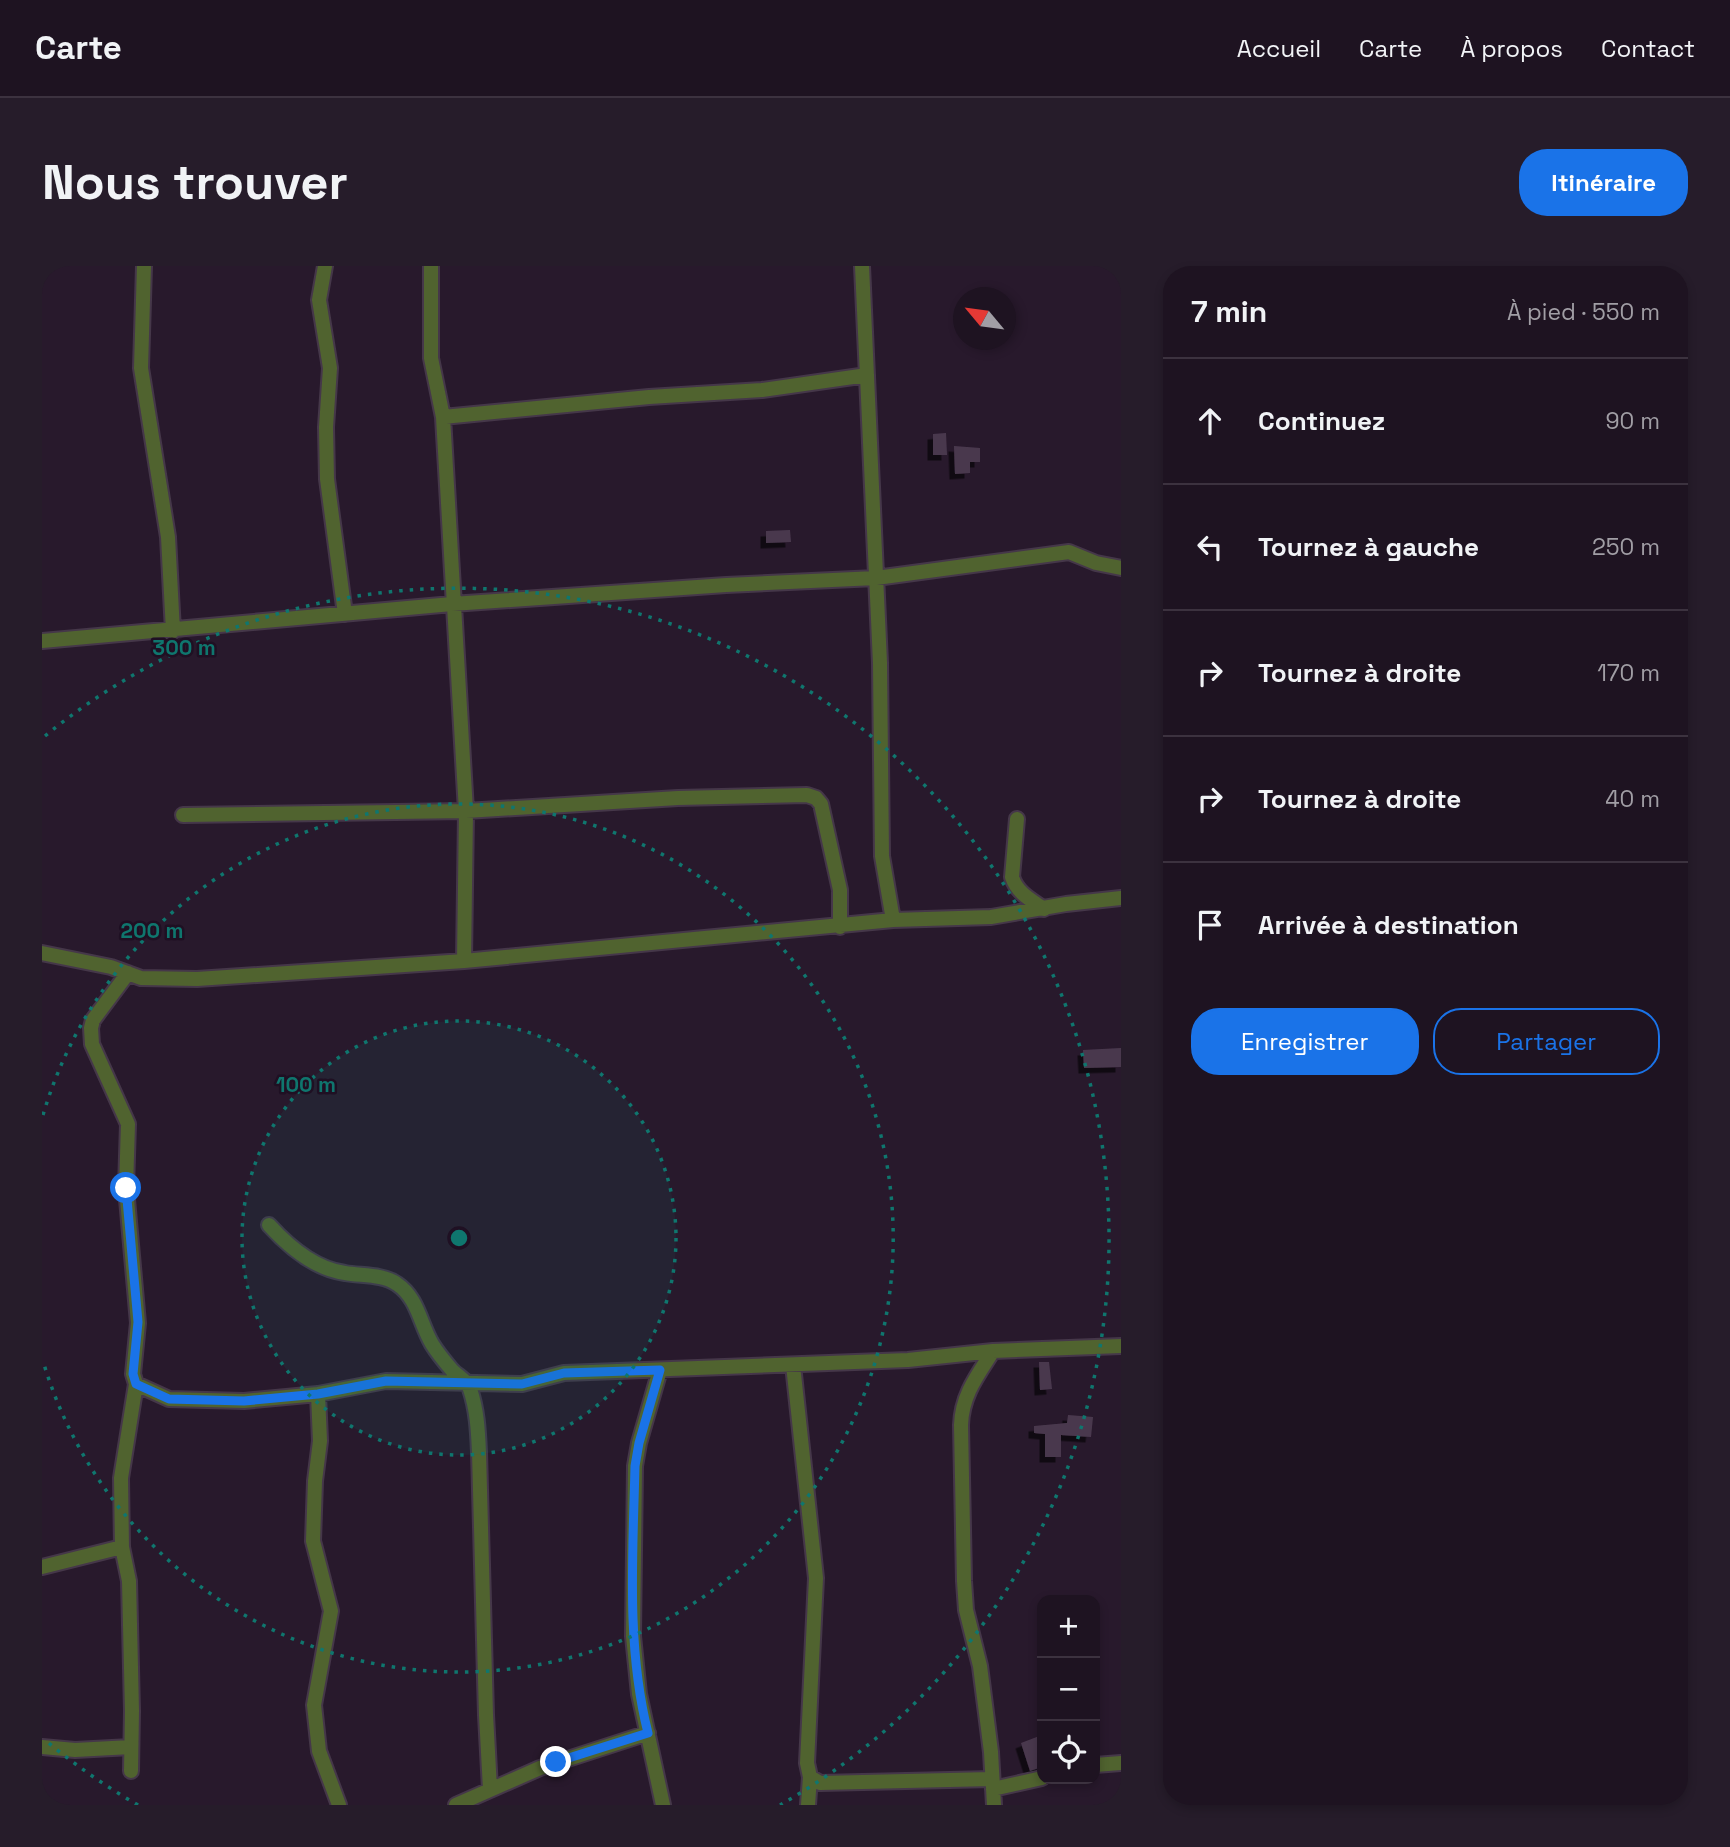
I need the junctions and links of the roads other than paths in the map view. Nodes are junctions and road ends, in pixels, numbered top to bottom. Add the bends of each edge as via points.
1 (144, 266) edge
2 (325, 266) edge
3 (431, 266) edge
4 (862, 266) edge
5 (867, 375) junction
6 (443, 417) junction
7 (1121, 568) edge
8 (876, 578) junction
9 (452, 604) junction
10 (345, 614) junction
11 (173, 631) junction
12 (42, 641) edge
13 (466, 811) junction
14 (183, 815) dead end
15 (1017, 819) dead end
16 (1121, 898) edge
17 (1044, 909) junction
18 (894, 920) junction
19 (840, 927) junction
20 (42, 953) edge
21 (464, 961) junction
22 (128, 973) junction
23 (269, 1225) dead end
24 (1121, 1346) edge
25 (993, 1351) junction
26 (793, 1365) junction
27 (660, 1370) junction
28 (136, 1384) junction
29 (468, 1384) junction
30 (318, 1394) junction
31 (122, 1547) junction
32 (42, 1567) edge
33 (648, 1733) junction
34 (42, 1747) edge
35 (131, 1747) junction
36 (1121, 1763) edge
37 (1100, 1765) edge
38 (131, 1771) dead end
39 (810, 1777) junction
40 (1037, 1779) edge
41 (992, 1784) junction
42 (491, 1790) junction
43 (339, 1805) edge
44 (456, 1805) edge
45 (663, 1805) edge
46 (808, 1805) edge
47 (994, 1805) edge

1 - 11 street via 141,369 168,537
2 - 10 street via 319,300 330,368 327,480
3 - 6 street via 431,358
4 - 5 street
5 - 6 street via 762,390
5 - 8 street
6 - 9 street
7 - 8 street via 1069,552
8 - 9 street
8 - 18 street via 882,856
9 - 10 street
9 - 13 street
10 - 11 street
11 - 12 street
13 - 14 street
13 - 19 street via 807,795 821,804 840,890
13 - 21 street
15 - 17 street via 1012,877 1026,897
16 - 17 street
17 - 18 street via 991,917
18 - 19 street
19 - 21 street
20 - 22 street
21 - 22 street via 197,979 141,978
22 - 28 street via 91,1028 92,1044 128,1124 126,1188 138,1322
23 - 29 street via 285,1242 324,1267 396,1282 420,1312 431,1343
24 - 25 street
25 - 26 street
25 - 41 street via 967,1391 961,1425 964,1591 980,1666
26 - 27 street
26 - 39 street via 816,1578
27 - 29 street via 564,1373 522,1384
27 - 33 street via 635,1466 633,1636
28 - 30 street via 169,1399 244,1401
28 - 31 street via 121,1478
29 - 30 street via 386,1381
29 - 42 street via 477,1412 480,1452
30 - 43 street via 320,1441 313,1541 331,1611 314,1705 318,1751
31 - 32 street
31 - 35 street via 129,1581
33 - 42 street via 540,1768
33 - 45 street
34 - 35 street
35 - 38 street
36 - 37 street
39 - 41 street via 820,1783
39 - 46 street
40 - 41 street
41 - 47 street
42 - 44 street

